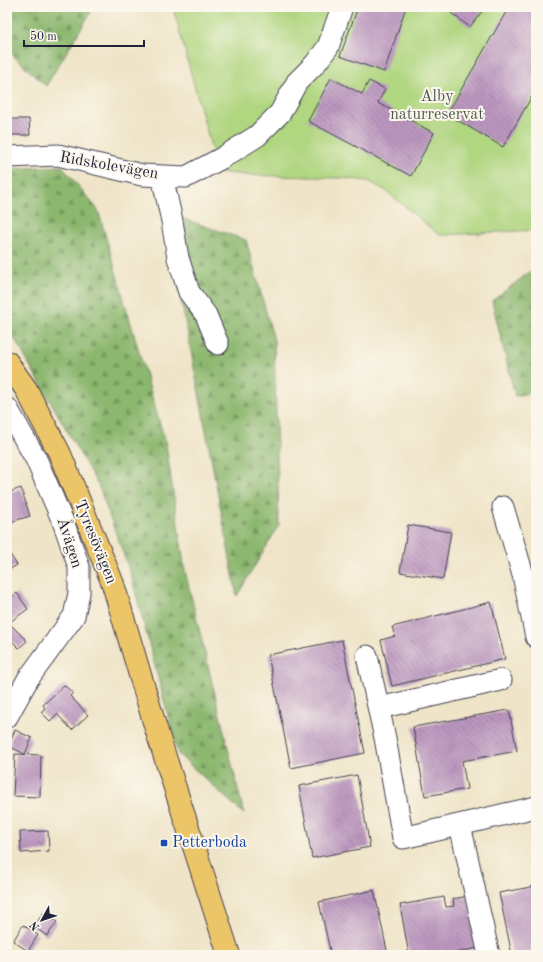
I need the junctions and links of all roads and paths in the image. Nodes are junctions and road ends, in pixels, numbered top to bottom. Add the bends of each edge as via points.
1 (342, 7) edge
2 (7, 157) edge
3 (162, 176) junction
4 (218, 344) dead end
5 (7, 362) edge
6 (7, 408) edge
7 (503, 507) dead end
8 (536, 637) edge
9 (367, 656) dead end
10 (501, 680) dead end
11 (379, 708) junction
12 (7, 717) edge
13 (157, 732) junction
14 (536, 807) edge
15 (460, 825) junction
16 (215, 955) edge
17 (230, 955) edge
18 (489, 955) edge

1 - 3 street, Ridskolevägen via 328,47 297,82 280,113 257,136 186,177
2 - 3 street, Ridskolevägen via 59,147 142,175
3 - 4 street via 178,258 189,292 206,315
5 - 13 main road, Tyresövägen via 26,389 60,454 113,584
6 - 12 street, Åvägen via 36,459 64,524 78,567 79,593 74,616 28,679
7 - 8 street via 523,575
9 - 11 street
10 - 11 street
11 - 15 street via 403,838
13 - 16 main road, Tyresövägen via 168,798
13 - 17 main road, Tyresövägen
14 - 15 street
15 - 18 street

